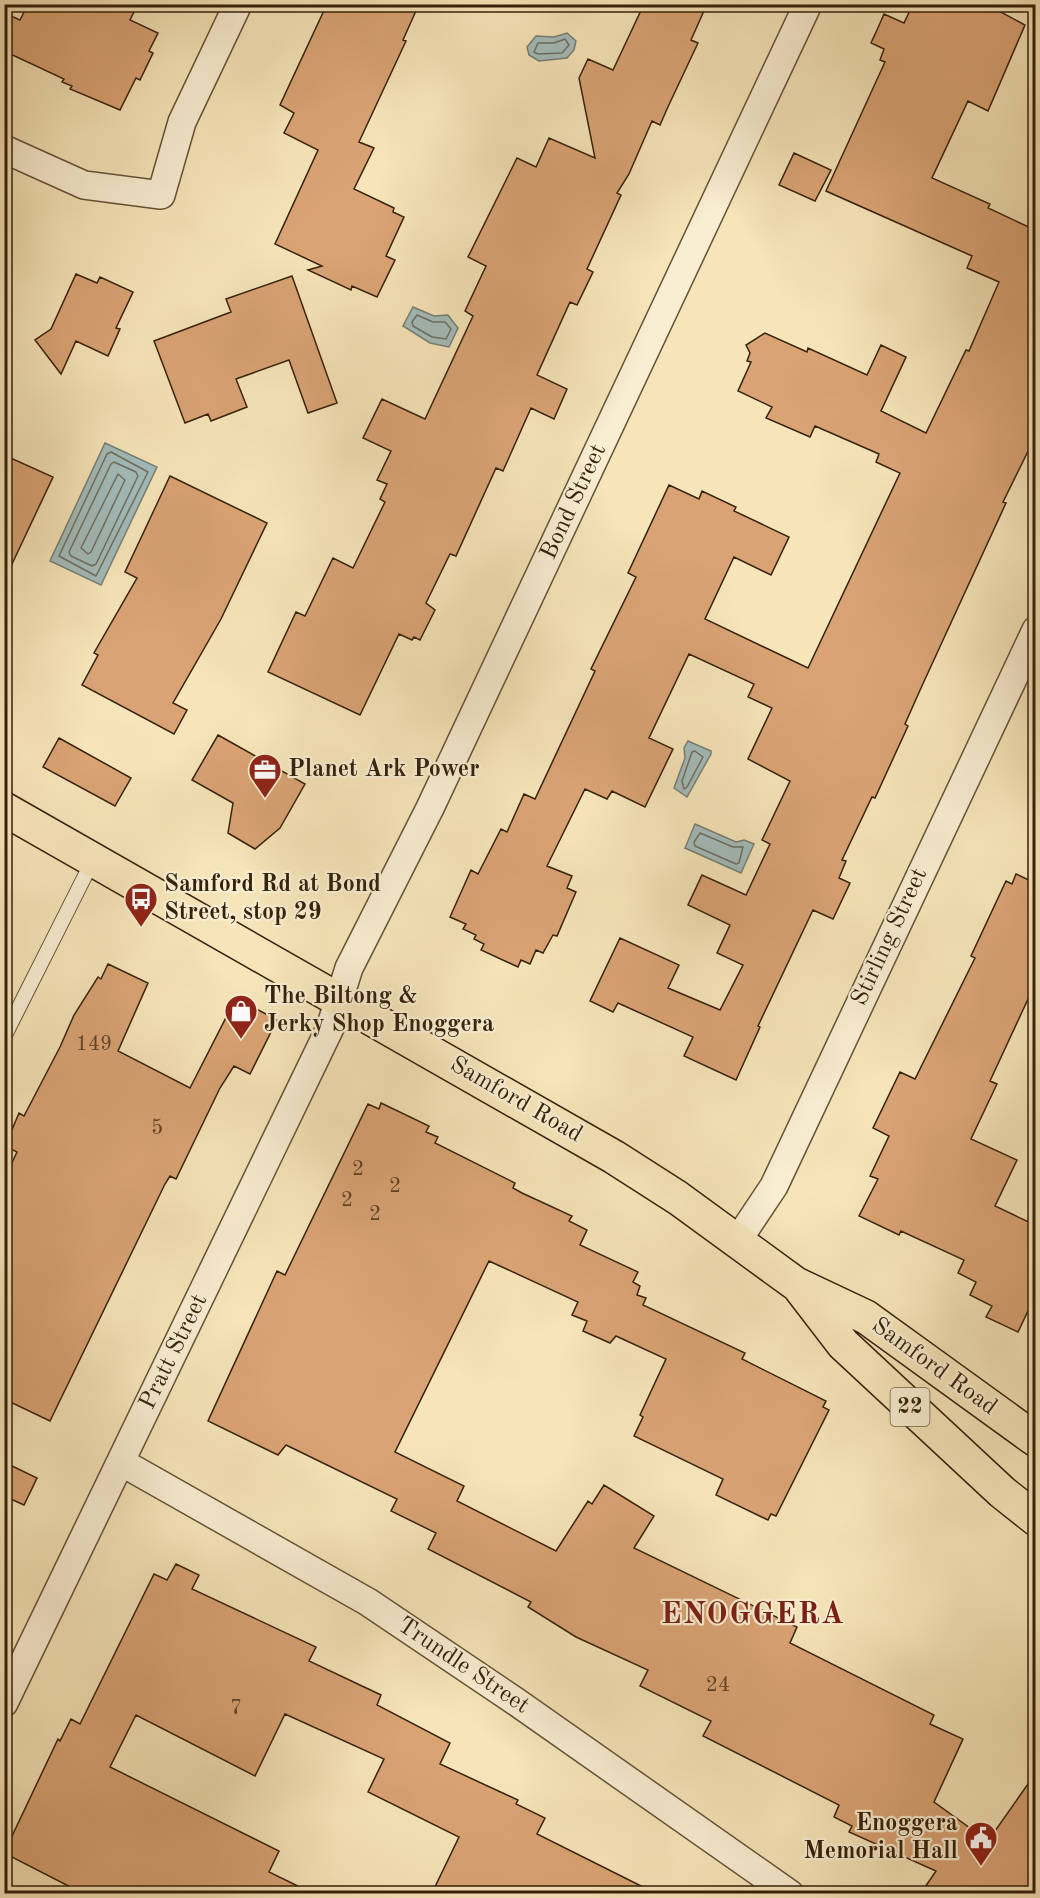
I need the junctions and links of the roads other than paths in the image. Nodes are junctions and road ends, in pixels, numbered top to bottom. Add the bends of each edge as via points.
1 (238, 4) edge
2 (808, 4) edge
3 (4, 149) edge
4 (1035, 630) edge
5 (4, 809) edge
6 (93, 860) junction
7 (339, 999) junction
8 (4, 1037) edge
9 (738, 1240) junction
10 (796, 1284) junction
11 (1035, 1440) edge
12 (121, 1462) junction
13 (1035, 1519) edge
14 (4, 1702) edge
15 (790, 1893) edge

1 - 3 street via 182,122 161,195 84,185
2 - 7 street, Bond Street via 430,808 350,968
4 - 9 street, Stirling Street via 774,1186
5 - 6 main road, Samford Road / 22
6 - 7 main road, Samford Road / 22
6 - 8 lane
7 - 9 main road, Samford Road / 22 via 614,1157
7 - 12 street, Pratt Street via 324,1042
9 - 10 main road, Samford Road / 22
10 - 11 main road, Samford Road / 22 via 866,1317
10 - 13 main road, Samford Road / 22 via 843,1344
12 - 14 street, Pratt Street
12 - 15 street, Trundle Street via 368,1602

